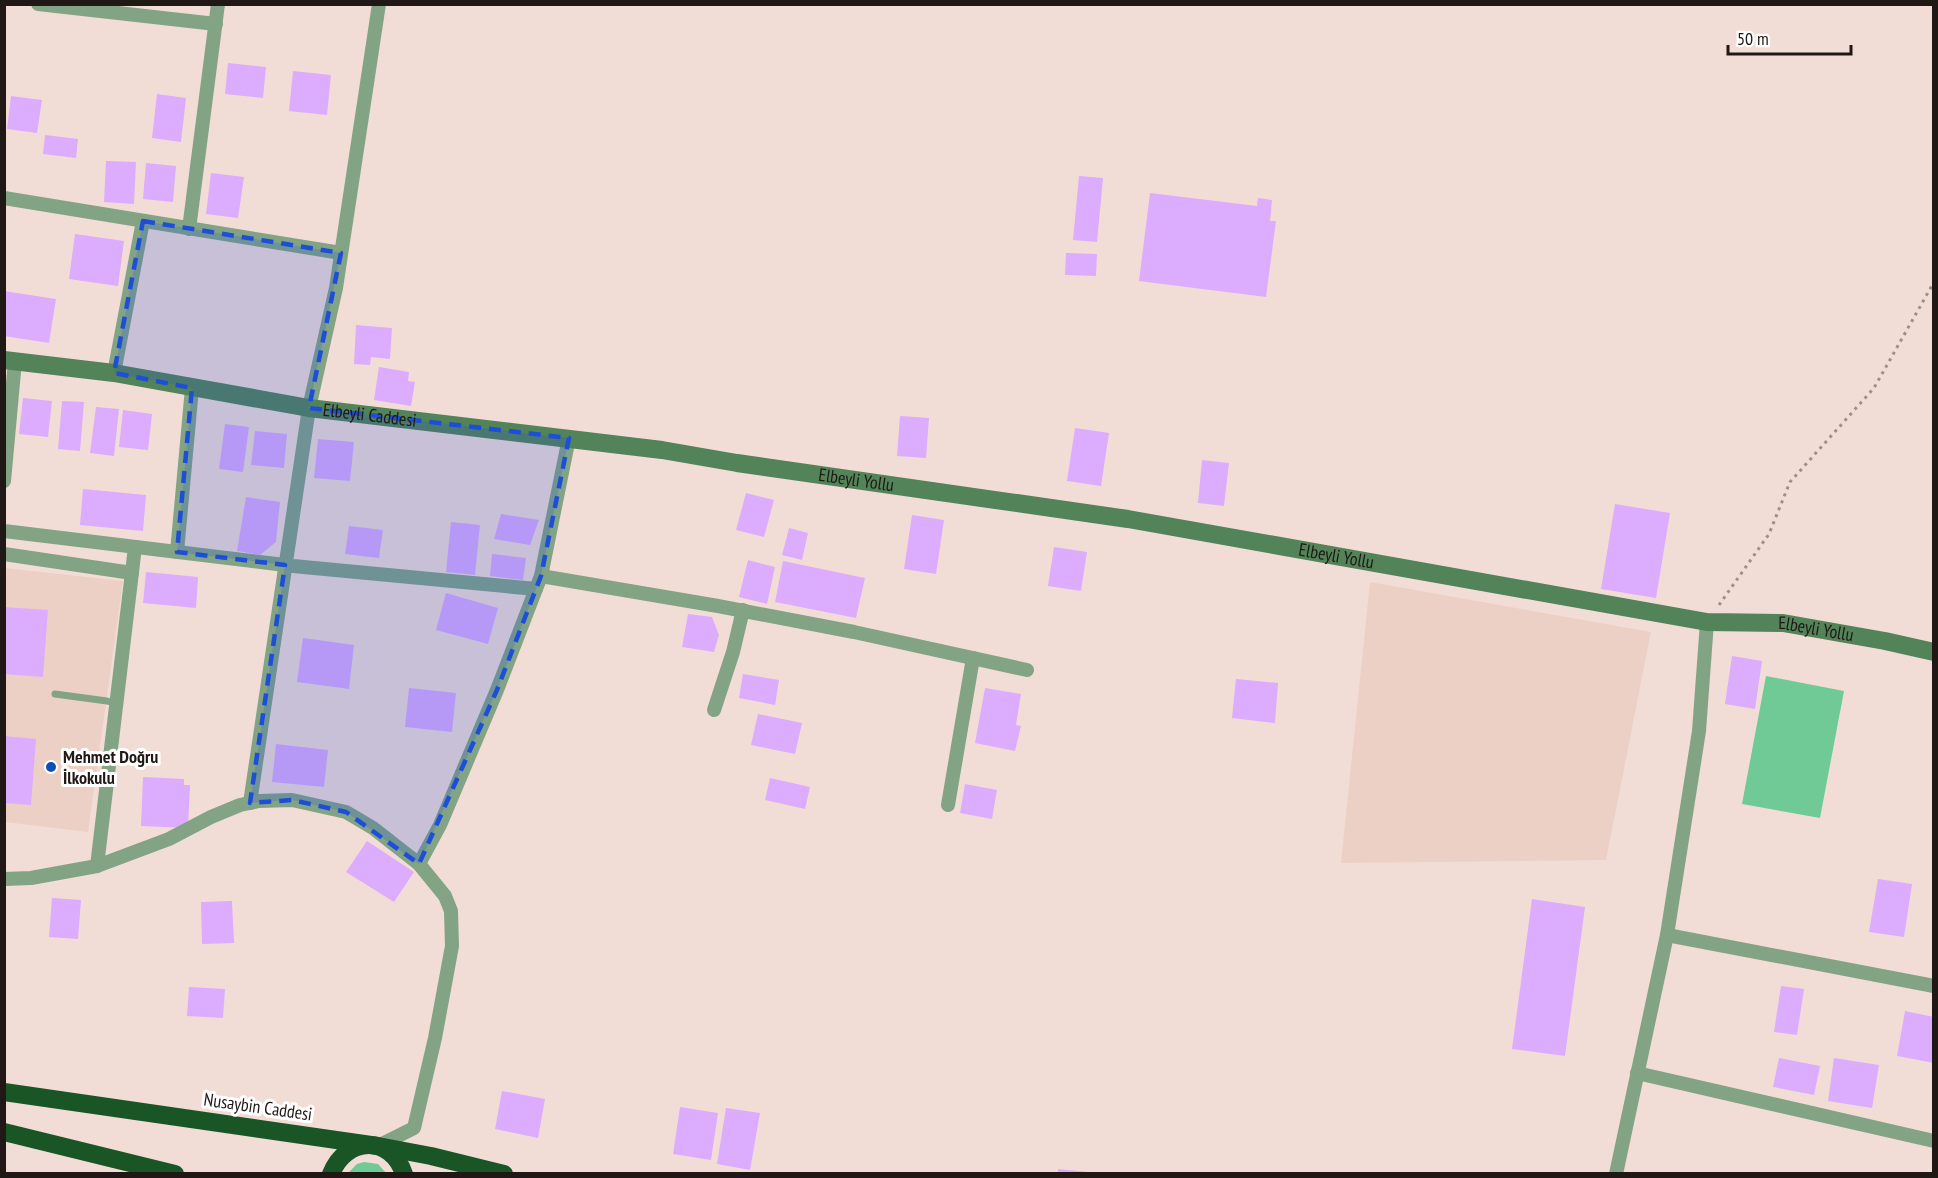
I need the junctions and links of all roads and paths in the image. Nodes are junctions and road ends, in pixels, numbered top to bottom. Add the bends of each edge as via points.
1 (38, 4) edge
2 (218, 4) edge
3 (380, 4) edge
4 (216, 24) junction
5 (4, 198) edge
6 (142, 221) junction
7 (189, 229) junction
8 (341, 253) junction
9 (1934, 282) edge
10 (10, 360) edge
11 (114, 373) junction
12 (192, 388) junction
13 (309, 408) junction
14 (569, 438) junction
15 (737, 463) joint
16 (4, 481) edge
17 (4, 531) edge
18 (135, 547) junction
19 (177, 552) junction
20 (4, 554) edge
21 (285, 565) junction
22 (132, 573) junction
23 (539, 582) junction
24 (743, 610) junction
25 (1707, 622) junction
26 (1934, 652) edge
27 (974, 658) junction
28 (1027, 670) dead end
29 (55, 694) dead end
30 (117, 704) junction
31 (714, 710) dead end
32 (250, 803) junction
33 (948, 805) dead end
34 (419, 864) junction
35 (97, 866) junction
36 (4, 879) edge
37 (1667, 935) junction
38 (1934, 986) edge
39 (1637, 1073) junction
40 (4, 1092) edge
41 (4, 1132) edge
42 (1934, 1141) edge
43 (378, 1146) junction
44 (175, 1173) edge
45 (331, 1173) edge
46 (404, 1173) edge
47 (504, 1173) edge
48 (1616, 1173) edge

1 - 4 street
2 - 4 street
3 - 8 street
4 - 7 street
5 - 6 street
6 - 7 street
6 - 11 street
7 - 8 street
8 - 13 street
9 - 25 path via 1874,388 1790,482 1769,534
10 - 11 street, Elbeyli Caddesi
10 - 16 street
11 - 12 street, Elbeyli Caddesi
12 - 13 street, Elbeyli Caddesi
12 - 19 street
13 - 14 street, Elbeyli Caddesi
13 - 21 street
14 - 15 street, Elbeyli Caddesi
14 - 23 street
15 - 25 street, Elbeyli Yollu via 1128,519
17 - 18 street
18 - 19 street
18 - 22 street
19 - 21 street
20 - 22 street
21 - 23 street
21 - 32 street
22 - 30 street
23 - 24 street
23 - 34 street via 445,814
24 - 27 street
24 - 31 street
25 - 26 street, Elbeyli Yollu via 1783,623
25 - 37 street via 1699,731
27 - 28 street
27 - 33 street
29 - 30 lane
30 - 35 street
32 - 34 street via 292,800 346,812
32 - 35 street
34 - 43 street via 445,896 451,911 452,946 414,1128
35 - 36 street
37 - 38 street
37 - 39 street
39 - 42 street
39 - 48 street
40 - 43 highway, Nusaybin Caddesi
41 - 44 highway
43 - 45 highway via 354,1147 336,1162
43 - 46 highway via 399,1160
43 - 47 highway, Nusaybin Caddesi

